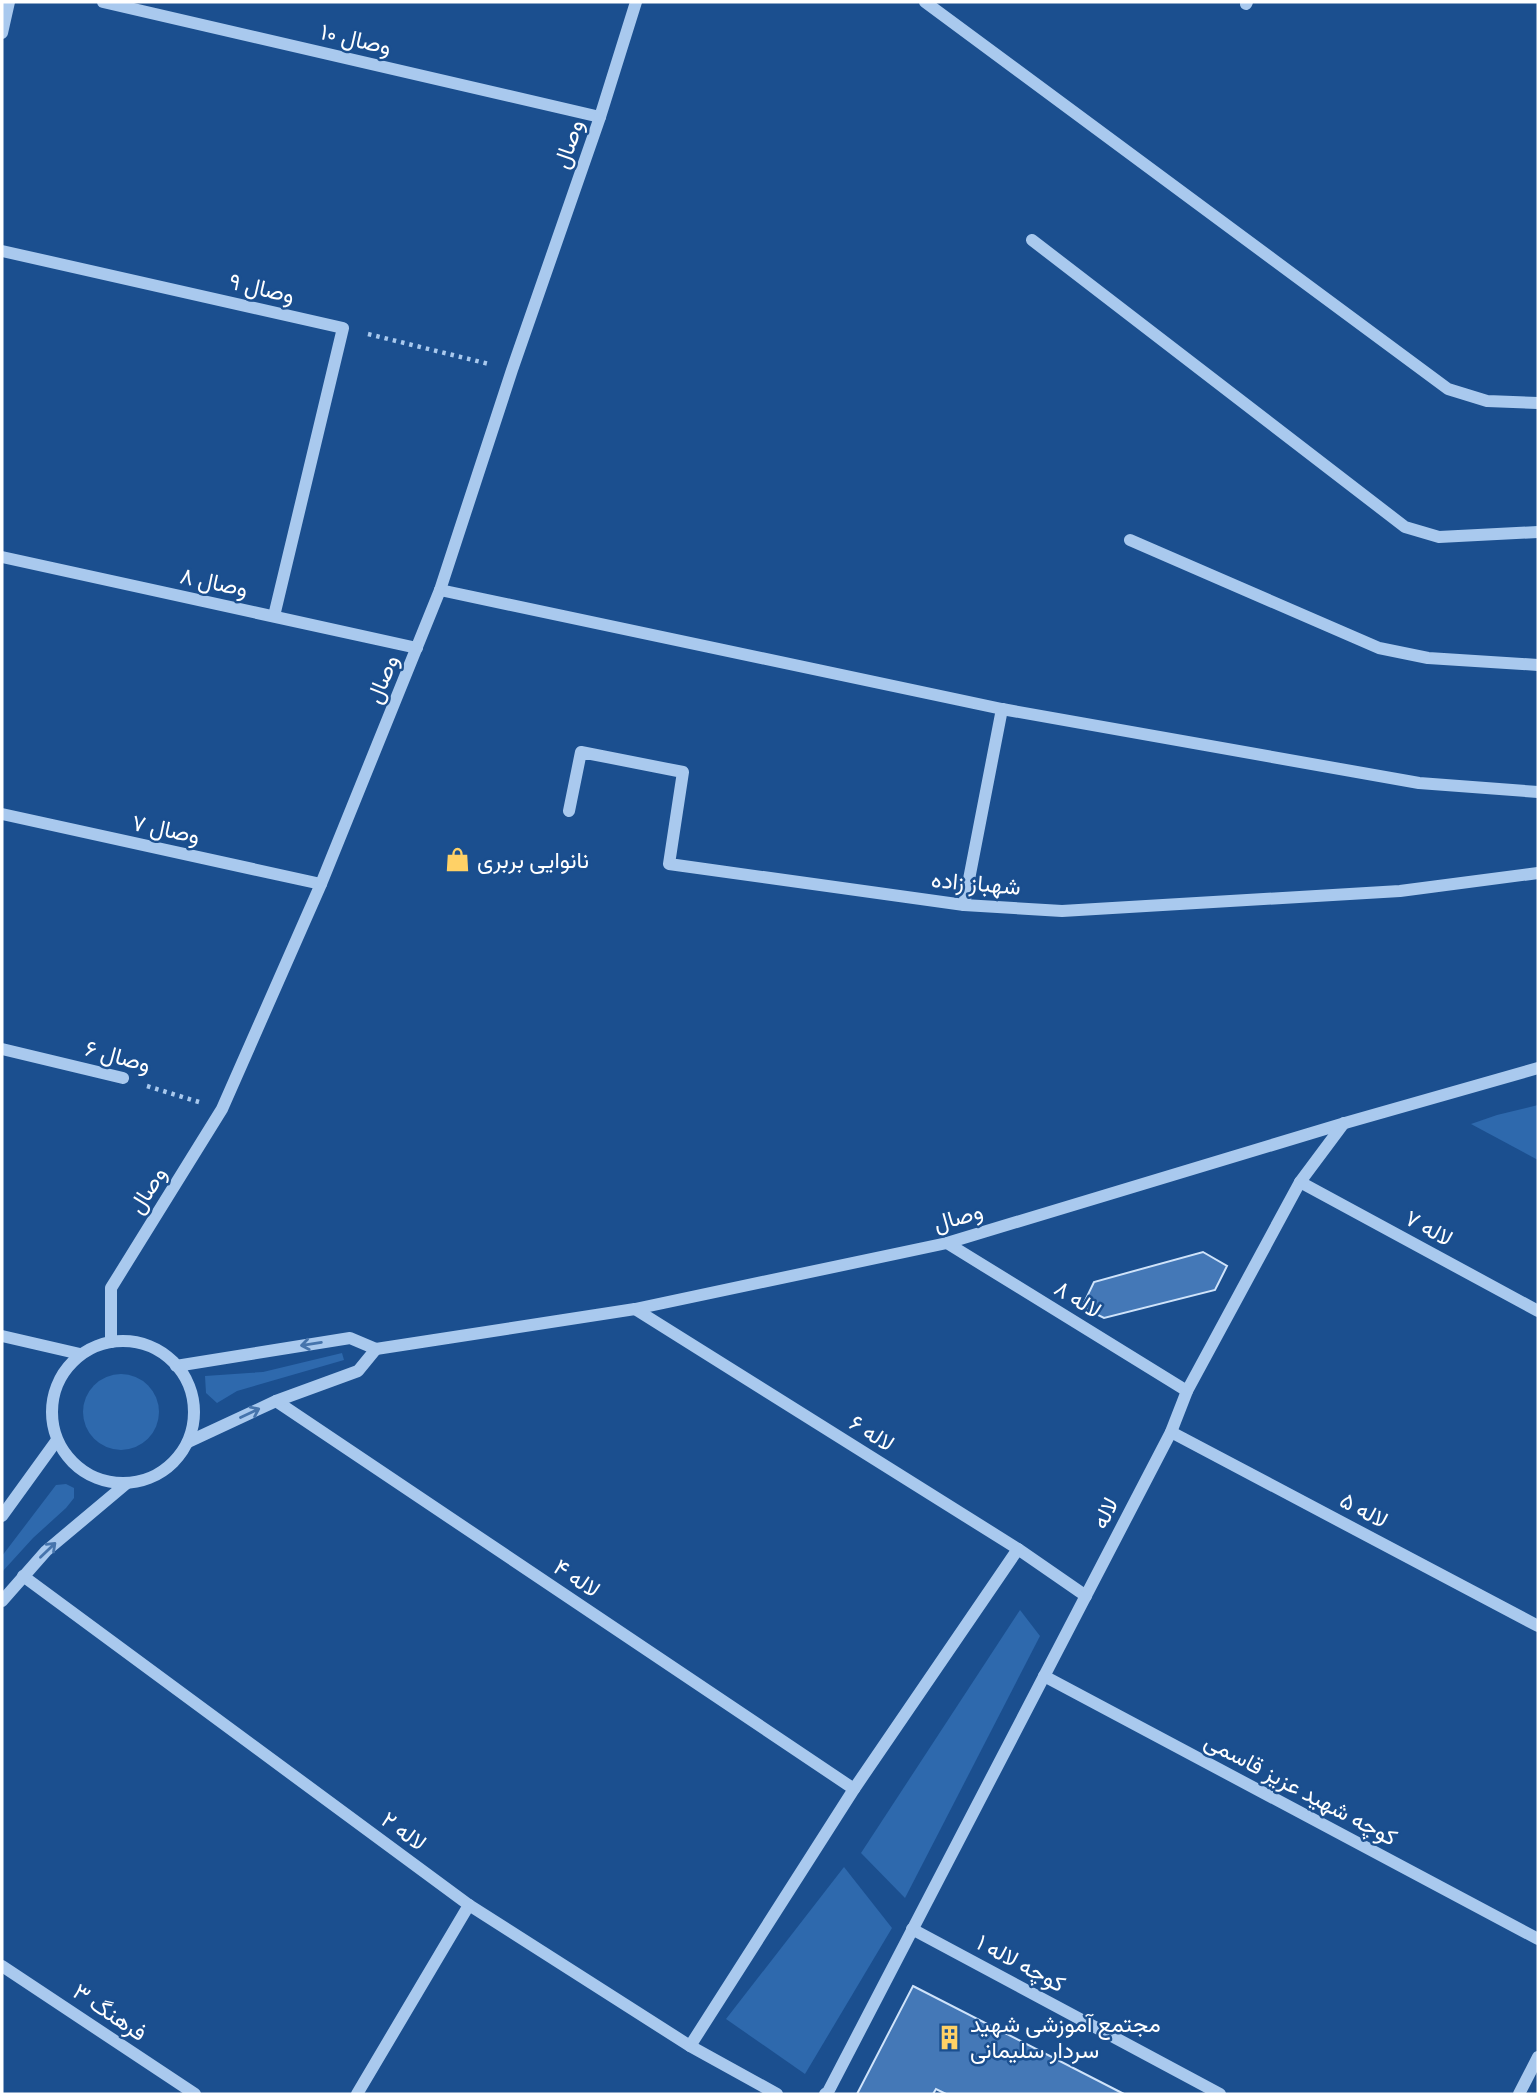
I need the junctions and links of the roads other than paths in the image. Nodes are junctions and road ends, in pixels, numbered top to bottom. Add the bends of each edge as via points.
1 (9, 2) edge
2 (103, 2) edge
3 (636, 2) edge
4 (925, 2) edge
5 (2, 33) edge
6 (600, 117) junction
7 (1031, 240) dead end
8 (2, 251) edge
9 (1538, 403) edge
10 (1538, 532) edge
11 (1130, 540) dead end
12 (2, 557) edge
13 (440, 590) junction
14 (274, 616) junction
15 (417, 648) junction
16 (1538, 665) edge
17 (1002, 709) junction
18 (1538, 792) edge
19 (569, 811) dead end
20 (2, 814) edge
21 (1538, 873) edge
22 (321, 884) junction
23 (964, 905) junction
24 (2, 1049) edge
25 (1538, 1068) edge
26 (123, 1078) road end
27 (1345, 1123) junction
28 (1300, 1182) junction
29 (947, 1243) junction
30 (635, 1310) junction
31 (1538, 1311) edge
32 (2, 1336) edge
33 (111, 1342) junction
34 (376, 1349) junction
35 (80, 1354) junction
36 (176, 1366) junction
37 (1187, 1391) junction
38 (276, 1401) junction
39 (1171, 1432) junction
40 (57, 1440) junction
41 (188, 1442) junction
42 (127, 1483) junction
43 (2, 1516) edge
44 (1018, 1549) junction
45 (23, 1576) junction
46 (1086, 1595) junction
47 (2, 1601) edge
48 (1538, 1626) edge
49 (1044, 1676) junction
50 (854, 1789) junction
51 (469, 1905) junction
52 (912, 1929) junction
53 (1538, 1939) edge
54 (2, 1966) edge
55 (690, 2046) junction
56 (1538, 2057) edge
57 (195, 2094) edge
58 (357, 2094) edge
59 (777, 2094) edge
60 (825, 2094) edge
61 (1220, 2094) edge
62 (1519, 2094) edge

1 - 5 street
2 - 6 street, وصال ۱۰
3 - 6 street, وصال
4 - 9 street via 1448,389 1487,401
6 - 13 street, وصال
7 - 10 street via 1405,527 1439,537
8 - 14 street, وصال ۹ via 344,328
11 - 16 street via 1379,648 1428,658
12 - 14 street, وصال ۸
13 - 15 street, وصال
13 - 17 street
14 - 15 street, وصال ۸
15 - 22 street, وصال
17 - 18 street via 1419,783
17 - 23 street
19 - 23 street, شهباز زاده via 581,752 683,772 669,864
20 - 22 street, وصال ۷
21 - 23 street, شهباز زاده via 1401,891 1075,911
22 - 33 street, وصال via 222,1109 111,1288
24 - 26 street, وصال ۶
25 - 27 street, وصال
27 - 28 street, لاله
27 - 29 street, وصال
28 - 31 street, لاله ۷
28 - 37 street, لاله
29 - 30 street, وصال
29 - 37 street, لاله ۸
30 - 34 street, وصال
30 - 44 street, لاله ۶
32 - 35 street
33 - 35 street
33 - 36 street via 148,1345
34 -> 36 street via 350,1338
34 - 38 street via 358,1371
35 - 40 street via 64,1371 54,1392 51,1417
36 - 41 street via 193,1396
37 - 39 street, لاله
41 -> 38 street
38 - 50 street, لاله ۴
39 - 46 street, لاله
39 - 48 street, لاله ۵
40 - 42 street via 69,1460 88,1475
40 - 43 street
41 - 42 street via 175,1461 157,1475
45 -> 42 street
44 - 46 street, لاله ۶
44 - 50 street
45 - 47 street
45 - 51 street, لاله ۲
46 - 49 street, لاله
49 - 52 street, لاله
49 - 53 street, کوچه شهید عزیز قاسمی
50 - 55 street
51 - 55 street, لاله ۲
51 - 58 street
52 - 60 street
52 - 61 street, کوچه لاله ۱
54 - 57 street, فرهنگ ۳
55 - 59 street, لاله ۲
56 - 62 street

